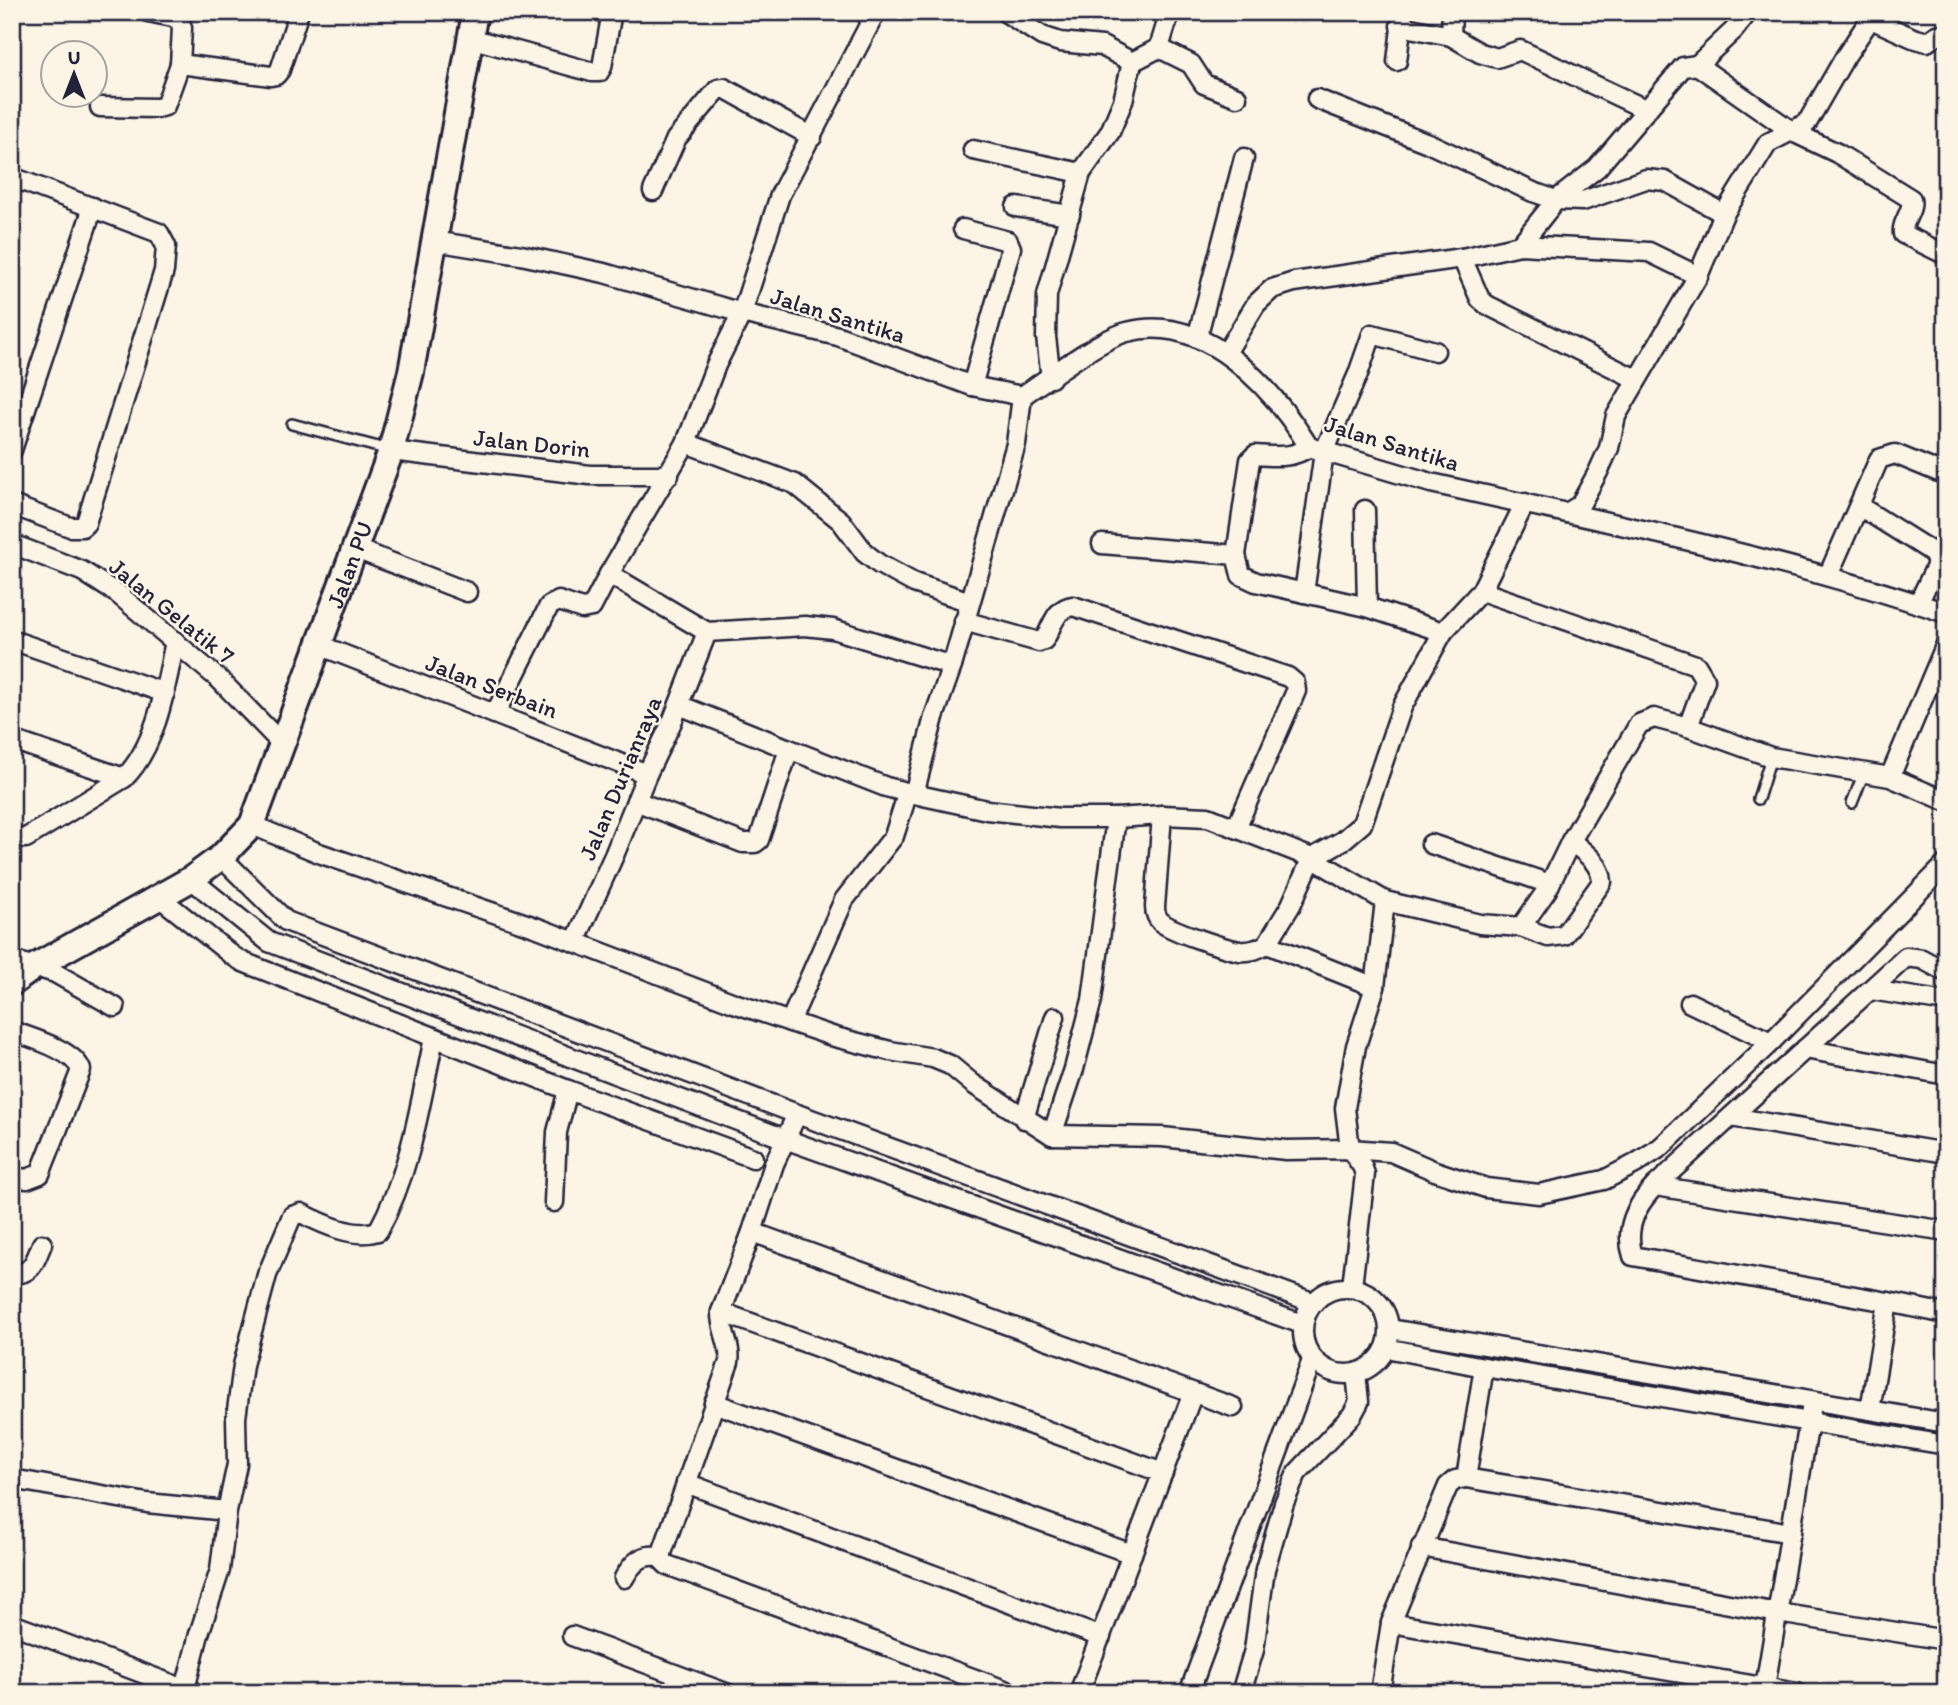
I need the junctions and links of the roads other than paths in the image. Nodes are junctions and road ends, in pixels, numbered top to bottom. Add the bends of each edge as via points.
1 (148, 12) edge
2 (299, 12) edge
3 (474, 12) edge
4 (612, 12) edge
5 (876, 12) edge
6 (1005, 12) edge
7 (1170, 12) edge
8 (1452, 12) edge
9 (1748, 12) edge
10 (1873, 15) edge
11 (1401, 19) edge
12 (1946, 35) edge
13 (1451, 36) junction
14 (470, 38) junction
15 (1159, 48) junction
16 (1397, 61) dead end
17 (1132, 62) junction
18 (180, 64) junction
19 (1697, 65) junction
20 (1237, 97) dead end
21 (1317, 99) dead end
22 (108, 107) edge
23 (1647, 110) junction
24 (1793, 132) junction
25 (812, 137) junction
26 (973, 150) dead end
27 (1244, 158) dead end
28 (1081, 173) junction
29 (12, 177) edge
30 (653, 191) dead end
31 (1556, 200) junction
32 (93, 206) junction
33 (1016, 206) dead end
34 (1724, 214) junction
35 (1070, 215) junction
36 (963, 229) dead end
37 (434, 241) junction
38 (1520, 245) junction
39 (1946, 255) edge
40 (1462, 258) junction
41 (1699, 276) junction
42 (742, 313) junction
43 (1197, 338) junction
44 (1435, 351) dead end
45 (1226, 353) junction
46 (1051, 378) junction
47 (1636, 379) junction
48 (972, 386) junction
49 (1022, 396) junction
50 (292, 424) dead end
51 (687, 443) junction
52 (1316, 449) junction
53 (12, 450) edge
54 (391, 451) junction
55 (669, 475) junction
56 (1946, 475) edge
57 (1525, 503) junction
58 (12, 505) edge
59 (1859, 506) junction
60 (1365, 510) dead end
61 (1567, 513) junction
62 (12, 544) edge
63 (1102, 544) dead end
64 (356, 549) junction
65 (1236, 555) junction
66 (609, 574) junction
67 (1828, 576) junction
68 (1481, 591) junction
69 (467, 592) dead end
70 (1304, 593) junction
71 (970, 602) junction
72 (1918, 604) junction
73 (1367, 607) junction
74 (1946, 613) edge
75 (964, 621) junction
76 (707, 632) junction
77 (1443, 632) junction
78 (12, 640) edge
79 (175, 641) junction
80 (1946, 644) edge
81 (319, 645) junction
82 (952, 666) junction
83 (165, 693) junction
84 (678, 705) junction
85 (495, 714) junction
86 (1688, 727) junction
87 (12, 740) edge
88 (282, 744) junction
89 (789, 749) junction
90 (1771, 757) junction
91 (647, 774) junction
92 (1863, 775) junction
93 (124, 778) junction
94 (1890, 778) junction
95 (911, 793) junction
96 (1758, 799) dead end
97 (636, 801) junction
98 (1946, 801) edge
99 (1852, 803) dead end
100 (1162, 815) junction
101 (1116, 818) junction
102 (252, 825) junction
103 (1236, 828) junction
104 (12, 838) edge
105 (1571, 841) junction
106 (1431, 844) dead end
107 (222, 857) junction
108 (1312, 858) junction
109 (1946, 864) edge
110 (191, 878) junction
111 (1550, 884) junction
112 (159, 897) junction
113 (1385, 901) junction
114 (1521, 927) junction
115 (575, 942) junction
116 (1267, 944) junction
117 (23, 963) edge
118 (1946, 972) edge
119 (12, 983) edge
120 (1375, 987) junction
121 (1871, 990) junction
122 (1946, 1002) edge
123 (1690, 1003) dead end
124 (115, 1007) dead end
125 (1055, 1017) dead end
126 (790, 1022) junction
127 (12, 1031) edge
128 (434, 1038) junction
129 (1771, 1042) junction
130 (1805, 1049) junction
131 (1946, 1075) edge
132 (568, 1090) junction
133 (797, 1114) junction
134 (1731, 1117) junction
135 (1024, 1119) junction
136 (1052, 1135) junction
137 (785, 1139) junction
138 (1350, 1149) junction
139 (1946, 1153) edge
140 (753, 1158) dead end
141 (12, 1177) edge
142 (1655, 1186) junction
143 (554, 1202) dead end
144 (1946, 1231) edge
145 (752, 1232) junction
146 (42, 1244) dead end
147 (12, 1274) edge
148 (1352, 1287) junction
149 (1312, 1302) junction
150 (1888, 1302) junction
151 (722, 1312) junction
152 (1946, 1314) edge
153 (1302, 1324) junction
154 (1390, 1329) junction
155 (1386, 1348) junction
156 (1312, 1360) junction
157 (1485, 1367) junction
158 (1356, 1373) junction
159 (1193, 1393) junction
160 (1812, 1400) junction
161 (715, 1403) junction
162 (1233, 1406) dead end
163 (1870, 1410) junction
164 (1809, 1421) junction
165 (1946, 1423) edge
166 (1946, 1445) edge
167 (1163, 1473) junction
168 (1466, 1478) junction
169 (12, 1479) edge
170 (686, 1483) junction
171 (227, 1511) junction
172 (1791, 1533) junction
173 (1421, 1547) junction
174 (1132, 1554) junction
175 (662, 1557) junction
176 (624, 1578) dead end
177 (1778, 1612) junction
178 (1391, 1623) junction
179 (12, 1624) edge
180 (572, 1636) dead end
181 (1101, 1637) junction
182 (1946, 1640) edge
183 (1765, 1690) edge
184 (188, 1692) edge
185 (726, 1693) edge
186 (1013, 1693) edge
187 (1079, 1693) edge
188 (1189, 1693) edge
189 (1241, 1693) edge
190 (1380, 1693) edge
191 (1797, 1693) edge

1 - 18 street via 180,21
2 - 18 street via 276,75
3 - 14 street, Jalan PU
4 - 14 street via 599,72
5 - 25 street
6 - 17 street via 1042,36 1102,46
7 - 15 street
8 - 13 street
9 - 19 street
10 - 12 street via 1927,42
10 - 24 street via 1807,123
11 - 13 street
11 - 16 street
13 - 23 street via 1497,58 1520,50
14 - 37 street, Jalan PU
15 - 17 street
15 - 20 street via 1191,64 1204,84
17 - 28 street via 1110,132
18 - 22 street via 165,106
19 - 23 street via 1683,67
19 - 24 street
21 - 31 street
23 - 31 street via 1597,168
24 - 34 street via 1768,143
24 - 39 street via 1838,153 1911,199 1903,234
25 - 30 street via 724,88 718,89 676,139
25 - 42 street via 780,195
26 - 28 street
27 - 43 street
28 - 35 street
29 - 32 street
31 - 34 street via 1583,201 1646,178 1665,181
31 - 38 street
32 - 53 street
32 - 58 street via 159,233 166,246 164,271 86,523 70,527
33 - 35 street
34 - 41 street
35 - 46 street via 1047,295
36 - 48 street via 1008,241 1011,248
37 - 42 street, Jalan Santika via 604,273
37 - 54 street, Jalan PU via 411,372
38 - 40 street
38 - 41 street via 1649,252
40 - 45 street via 1272,289 1256,304
40 - 47 street via 1487,305
41 - 47 street
42 - 48 street, Jalan Santika via 838,336
42 - 51 street via 716,365
43 - 45 street, Jalan Santika
43 - 46 street, Jalan Santika via 1166,330 1124,333
44 - 52 street via 1372,334 1357,374
45 - 52 street, Jalan Santika via 1270,393
46 - 49 street, Jalan Santika
47 - 61 street via 1616,416 1598,472 1580,505
48 - 49 street, Jalan Santika
49 - 71 street via 1016,444
50 - 54 lane
51 - 55 street
51 - 71 street via 795,484 841,521 879,565
52 - 57 street, Jalan Santika via 1431,483
52 - 65 street via 1288,456 1255,455 1250,460
52 - 70 street
54 - 55 street, Jalan Dorin via 590,475
54 - 64 street, Jalan PU
55 - 66 street
56 - 59 street via 1895,454 1885,456
57 - 61 street, Jalan Santika
57 - 68 street
59 - 67 street
59 - 72 street via 1936,558
60 - 73 street
61 - 67 street, Jalan Santika
62 - 79 street, Jalan Gelatik 7 via 82,571
63 - 65 street
64 - 69 street
64 - 81 street, Jalan PU
65 - 70 street via 1241,575
66 - 76 street
66 - 85 street via 588,610 559,601 549,606
67 - 72 street, Jalan Santika
68 - 77 street
68 - 86 street via 1696,665 1704,680
70 - 73 street
71 - 75 street
72 - 74 street, Jalan Santika
73 - 77 street
75 - 82 street
75 - 103 street via 1039,642 1059,610 1073,606 1288,677 1296,691
76 - 82 street via 820,627
76 - 84 street, Jalan Durianraya
77 - 108 street via 1402,707 1362,824
78 - 83 street
79 - 83 street
79 - 88 street, Jalan Gelatik 7
80 - 94 street
81 - 85 street, Jalan Serbain
81 - 88 street, Jalan PU
82 - 95 street
83 - 93 street via 144,751
84 - 89 street
84 - 91 street, Jalan Durianraya
85 - 91 street, Jalan Serbain
86 - 90 street
86 - 105 street via 1654,718 1639,724
87 - 93 street
88 - 102 street, Jalan PU
89 - 95 street
89 - 97 street via 755,843 728,838
90 - 92 street
90 - 96 lane
91 - 97 street, Jalan Durianraya
92 - 94 street
92 - 99 lane
93 - 104 street via 26,838
94 - 98 street
95 - 101 street via 987,810
95 - 126 street via 894,836 844,900
97 - 115 street, Jalan Durianraya
100 - 101 street
100 - 103 street via 1208,817
100 - 116 street via 1155,906 1159,920 1172,929 1239,951 1255,951
101 - 136 street via 1092,1000
102 - 107 street, Jalan PU
102 - 115 street via 319,853
103 - 108 street
105 - 111 street
105 - 114 street via 1597,864 1602,882 1564,935 1548,937
106 - 111 street
107 - 110 street, Jalan PU
107 - 133 street via 286,922
108 - 113 street
108 - 116 street
109 - 129 street
110 - 112 street, Jalan PU
110 - 137 street via 269,942
111 - 114 street
112 - 117 street, Jalan PU
112 - 128 street via 243,962
113 - 114 street via 1480,924
113 - 120 street
115 - 126 street
116 - 120 street
117 - 119 street, Jalan PU
117 - 124 street via 55,973
118 - 121 street via 1922,959 1906,957
120 - 138 street via 1356,1046 1345,1108
121 - 122 street
121 - 130 street
123 - 129 street
125 - 135 street
126 - 135 street via 950,1065
127 - 141 street via 66,1054 81,1070 40,1174 27,1179
128 - 132 street
128 - 171 street via 416,1133 378,1231 367,1235 322,1224 301,1213 287,1224 267,1275 243,1365 236,1418 237,1464
129 - 138 street via 1661,1147 1604,1180 1539,1194 1486,1188 1391,1152
130 - 131 street
130 - 134 street
132 - 140 street
132 - 143 street via 557,1132
133 - 137 street
133 - 149 street
134 - 139 street
134 - 142 street
135 - 136 street
136 - 138 street via 1162,1137 1286,1150
137 - 145 street
137 - 153 street
138 - 148 street via 1364,1174
142 - 144 street
142 - 150 street via 1642,1199 1629,1229 1633,1256
145 - 151 street
145 - 159 street
146 - 147 street via 32,1269
148 - 149 street via 1330,1289
148 - 154 street via 1371,1294 1384,1309
149 - 153 street
150 - 152 street
150 - 163 street
151 - 161 street via 730,1357
151 - 167 street
153 - 156 street via 1303,1343
154 - 155 street
154 - 160 street
155 - 157 street
155 - 158 street via 1374,1364
156 - 158 street via 1332,1373
156 - 188 street
157 - 164 street
157 - 168 street
158 - 189 street via 1359,1402 1352,1415 1297,1473 1284,1503 1265,1569 1254,1650
159 - 162 street
159 - 167 street
160 - 163 street
160 - 164 street
161 - 170 street
161 - 174 street
163 - 165 street
164 - 166 street
164 - 172 street
167 - 174 street
168 - 172 street
168 - 173 street via 1448,1486
169 - 171 street via 147,1503
170 - 175 street
170 - 181 street
171 - 184 street via 220,1570 199,1634
172 - 177 street
173 - 177 street
173 - 178 street
174 - 181 street
175 - 176 street via 651,1554 635,1561
175 - 186 street via 667,1565
177 - 182 street
177 - 183 street
178 - 183 street
178 - 190 street
179 - 184 street
180 - 185 street
181 - 187 street
183 - 191 street

